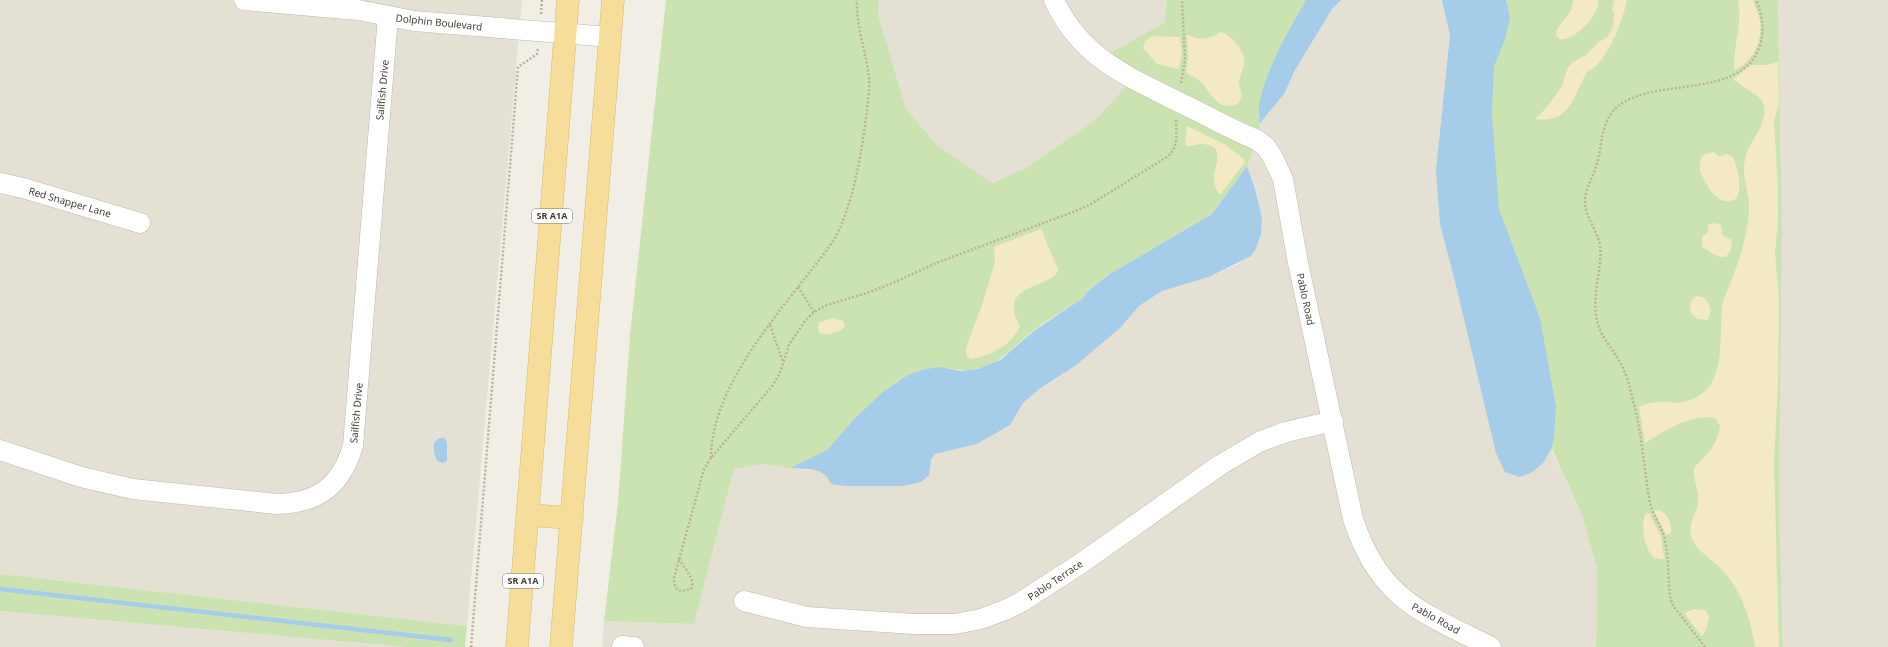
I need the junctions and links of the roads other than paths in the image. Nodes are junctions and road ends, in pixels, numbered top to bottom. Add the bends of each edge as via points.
1 (244, 0) edge
2 (568, 0) edge
3 (613, 0) edge
4 (1054, 0) edge
5 (388, 16) junction
6 (567, 35) junction
7 (610, 37) junction
8 (0, 183) edge
9 (140, 223) dead end
10 (1333, 421) junction
11 (0, 450) edge
12 (528, 515) junction
13 (572, 518) junction
14 (744, 601) dead end
15 (517, 647) edge
16 (561, 647) edge
17 (1491, 647) edge

1 - 5 street, Dolphin Boulevard via 358,10
2 - 6 main road, SR A1A
3 - 7 main road
4 - 10 street, Pablo Road via 1071,29 1105,62 1133,79 1257,140 1272,156 1283,179 1298,263
5 - 6 street, Dolphin Boulevard via 414,21
5 - 11 street, Sailfish Drive via 353,446 340,477 327,490 310,499 277,504 132,489 81,477
6 - 7 street, Dolphin Boulevard
6 - 12 main road, SR A1A
7 - 13 main road
8 - 9 street, Red Snapper Lane
10 - 14 street, Pablo Terrace via 1286,432 1259,442 1021,602 981,619 955,624 914,624 807,617
10 - 17 street, Pablo Road via 1353,519 1370,560 1400,597 1418,610
12 - 13 main road
12 - 15 main road, SR A1A
13 - 16 main road

